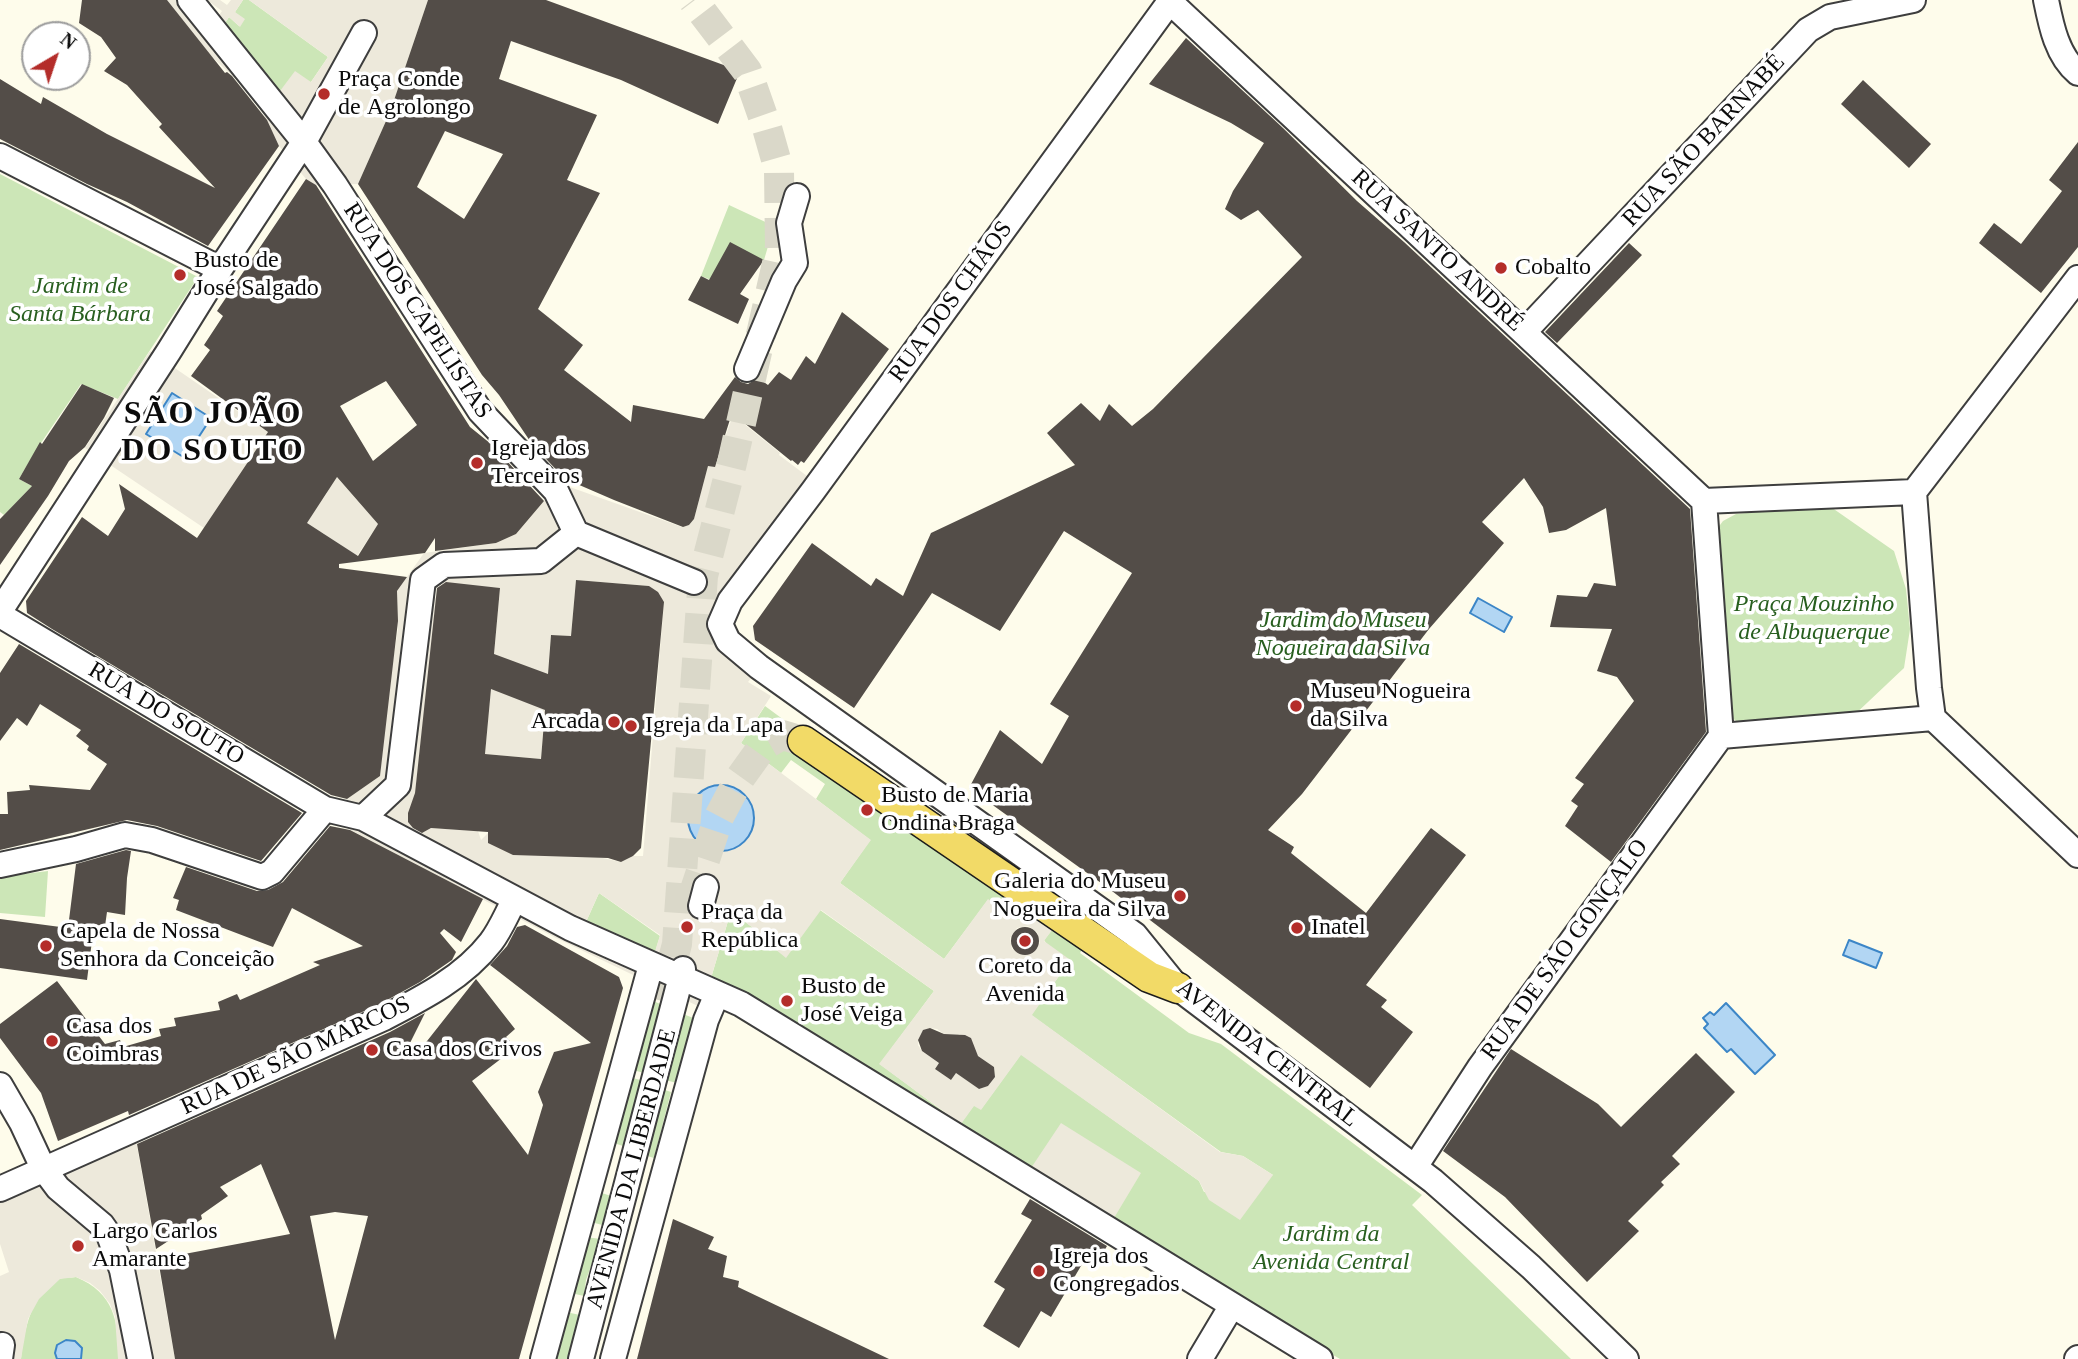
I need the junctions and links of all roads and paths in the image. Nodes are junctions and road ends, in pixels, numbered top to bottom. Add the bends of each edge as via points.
1 (190, 0) edge
2 (1913, 0) edge
3 (2046, 0) edge
4 (1170, 1) edge
5 (364, 33) dead end
6 (2078, 73) edge
7 (298, 152) junction
8 (0, 156) edge
9 (797, 196) dead end
10 (220, 269) junction
11 (2078, 278) edge
12 (1524, 332) junction
13 (747, 369) dead end
14 (1914, 492) junction
15 (1704, 501) junction
16 (576, 533) junction
17 (694, 582) dead end
18 (730, 601) joint
19 (0, 613) edge
20 (1934, 718) junction
21 (1721, 736) junction
22 (803, 741) tunnel mouth
23 (329, 811) junction
24 (363, 818) junction
25 (2078, 855) edge
26 (0, 864) edge
27 (515, 899) junction
28 (651, 965) junction
29 (682, 974) junction
30 (1178, 988) junction
31 (718, 994) junction
32 (621, 1070) junction
33 (655, 1082) junction
34 (0, 1085) edge
35 (687, 1092) junction
36 (601, 1146) junction
37 (635, 1158) junction
38 (666, 1167) junction
39 (1415, 1167) junction
40 (43, 1168) junction
41 (0, 1189) edge
42 (579, 1227) junction
43 (614, 1236) junction
44 (645, 1242) junction
45 (558, 1304) junction
46 (1231, 1307) junction
47 (593, 1315) junction
48 (623, 1321) junction
49 (140, 1359) edge
50 (543, 1359) edge
51 (581, 1359) edge
52 (613, 1359) edge
53 (1200, 1359) edge
54 (1320, 1359) edge
55 (1626, 1359) edge

1 - 7 street, RUA DOS CAPELISTAS
2 - 12 street, RUA SÃO BARNABÉ via 1830,17 1808,30
3 - 6 street via 2055,38
4 - 12 street, RUA SANTO ANDRÉ
4 - 18 street, RUA DOS CHÃOS
5 - 7 street
7 - 10 street
7 - 16 street, RUA DOS CAPELISTAS via 335,185 480,411 556,491
8 - 10 street
9 - 13 street via 789,223 796,263
10 - 19 street
11 - 14 street
12 - 15 street, RUA SANTO ANDRÉ
14 - 15 street
14 - 20 street
15 - 21 street
16 - 17 street
16 - 24 street via 541,561 444,565 418,575 398,786
18 - 30 street, AVENIDA CENTRAL via 720,624 728,641 1135,936
19 - 23 street, RUA DO SOUTO
20 - 21 street
20 - 25 street
21 - 39 street, RUA DE SÃO GONÇALO via 1480,1067
22 - 30 main road via 1149,977
23 - 24 street, RUA DO SOUTO
23 - 26 street via 262,877 125,835
24 - 27 street, RUA DO SOUTO
27 - 28 street, RUA DO SOUTO
27 - 40 street, RUA DE SÃO MARCOS via 491,942 464,970 429,994
28 - 29 street, RUA DO SOUTO
28 - 32 street
29 - 31 street
29 - 33 street, AVENIDA DA LIBERDADE
30 - 39 street, AVENIDA CENTRAL
31 - 35 street via 706,1020
31 - 46 street via 1033,1182
32 - 33 street
32 - 36 street
33 - 35 street
33 - 37 street, AVENIDA DA LIBERDADE
34 - 40 street
35 - 38 street
36 - 37 street
36 - 42 street
37 - 38 street
37 - 43 street, AVENIDA DA LIBERDADE
38 - 44 street
39 - 55 street, AVENIDA CENTRAL via 1523,1260
40 - 41 street, RUA DE SÃO MARCOS
40 - 49 street via 108,1236 122,1270
42 - 43 street
42 - 45 street
43 - 44 street
43 - 47 street, AVENIDA DA LIBERDADE
44 - 48 street
45 - 47 street
45 - 50 street
46 - 53 street
46 - 54 street
47 - 48 street
47 - 51 street, AVENIDA DA LIBERDADE
48 - 52 street

